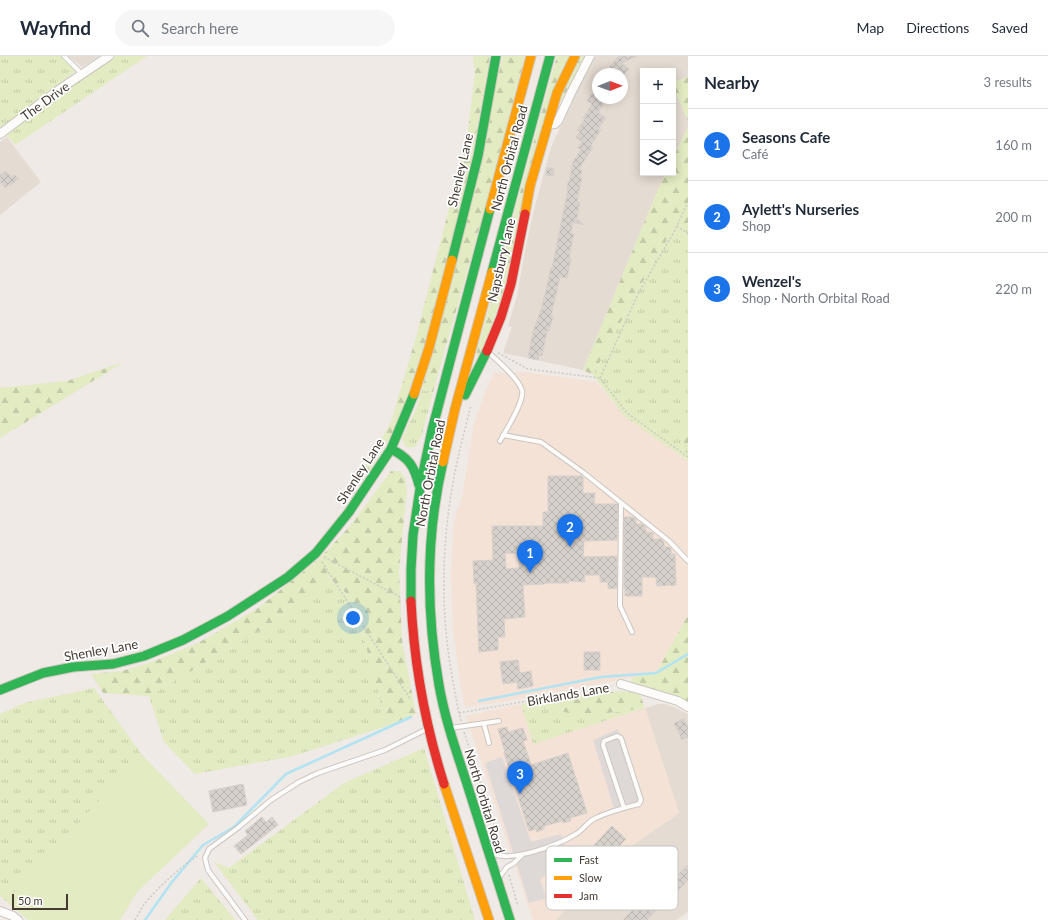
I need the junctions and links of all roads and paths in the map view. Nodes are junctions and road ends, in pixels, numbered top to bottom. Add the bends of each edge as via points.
1 (64, 56) edge
2 (110, 56) edge
3 (496, 56) edge
4 (532, 56) edge
5 (550, 56) edge
6 (575, 56) edge
7 (590, 56) edge
8 (82, 74) junction
9 (547, 125) junction
10 (0, 134) edge
11 (688, 202) edge
12 (677, 226) junction
13 (688, 234) edge
14 (488, 350) junction
15 (600, 378) junction
16 (471, 405) dead end
17 (455, 409) junction
18 (432, 430) junction
19 (503, 435) junction
20 (500, 441) dead end
21 (391, 449) junction
22 (404, 455) junction
23 (688, 457) edge
24 (419, 488) junction
25 (621, 504) junction
26 (316, 553) junction
27 (688, 561) edge
28 (411, 603) junction
29 (632, 632) dead end
30 (621, 684) joint
31 (0, 690) edge
32 (412, 703) dead end
33 (688, 707) edge
34 (459, 714) junction
35 (499, 721) dead end
36 (484, 724) junction
37 (463, 726) junction
38 (429, 729) junction
39 (449, 729) junction
40 (489, 743) dead end
41 (624, 808) junction
42 (549, 846) edge
43 (546, 847) edge
44 (209, 849) junction
45 (487, 852) junction
46 (522, 855) junction
47 (504, 857) junction
48 (507, 867) junction
49 (498, 882) junction
50 (0, 911) edge
51 (520, 912) dead end
52 (18, 920) edge
53 (135, 920) edge
54 (245, 920) edge
55 (489, 920) edge
56 (510, 920) edge

1 - 8 lane
2 - 8 street, The Drive
3 - 21 main road, Shenley Lane via 475,169 429,348 412,401
4 - 18 main road, North Orbital Road
5 - 17 main road, North Orbital Road
6 - 9 main road, Napsbury Lane
7 - 9 street via 558,121
8 - 10 street, The Drive
9 - 14 main road, Napsbury Lane via 530,186 511,284
11 - 12 path
12 - 13 path
12 - 15 path via 638,294
14 - 15 path via 528,369
14 - 17 main road, Napsbury Lane via 470,387
14 - 19 lane via 522,391 521,401
15 - 23 path via 627,413
16 - 34 path via 449,507 443,573 446,636
17 - 39 main road, North Orbital Road via 438,486 431,536 429,580 433,647
18 - 22 main road via 416,452
18 - 24 main road, North Orbital Road
19 - 20 lane
19 - 25 lane via 541,442
21 - 22 main road
21 - 26 main road, Shenley Lane via 349,512
22 - 24 main road via 416,471
24 - 28 main road, North Orbital Road via 411,569
25 - 27 lane via 669,541
25 - 29 lane via 620,606
26 - 28 path
26 - 31 main road, Shenley Lane via 288,577 234,612 183,640 130,660 73,667 43,674
26 - 32 path
28 - 38 main road, North Orbital Road via 418,675
30 - 33 street, Birklands Lane via 678,701
30 - 34 path, Birklands Lane
34 - 37 path
35 - 36 lane
36 - 37 lane
36 - 40 lane
37 - 39 lane
37 - 47 path
38 - 44 lane via 385,750 299,782 271,800
38 - 55 main road, North Orbital Road
39 - 45 main road, North Orbital Road
41 - 41 lane via 639,804 641,800 621,738 617,736 604,741 603,745
41 - 42 lane via 591,821 578,833
43 - 46 lane
44 - 53 path via 172,877 142,907
44 - 54 lane via 205,858 208,870
45 - 47 lane
45 - 49 main road, North Orbital Road
46 - 47 lane
46 - 48 lane
48 - 49 lane
48 - 51 path
49 - 56 main road, North Orbital Road
50 - 52 street

